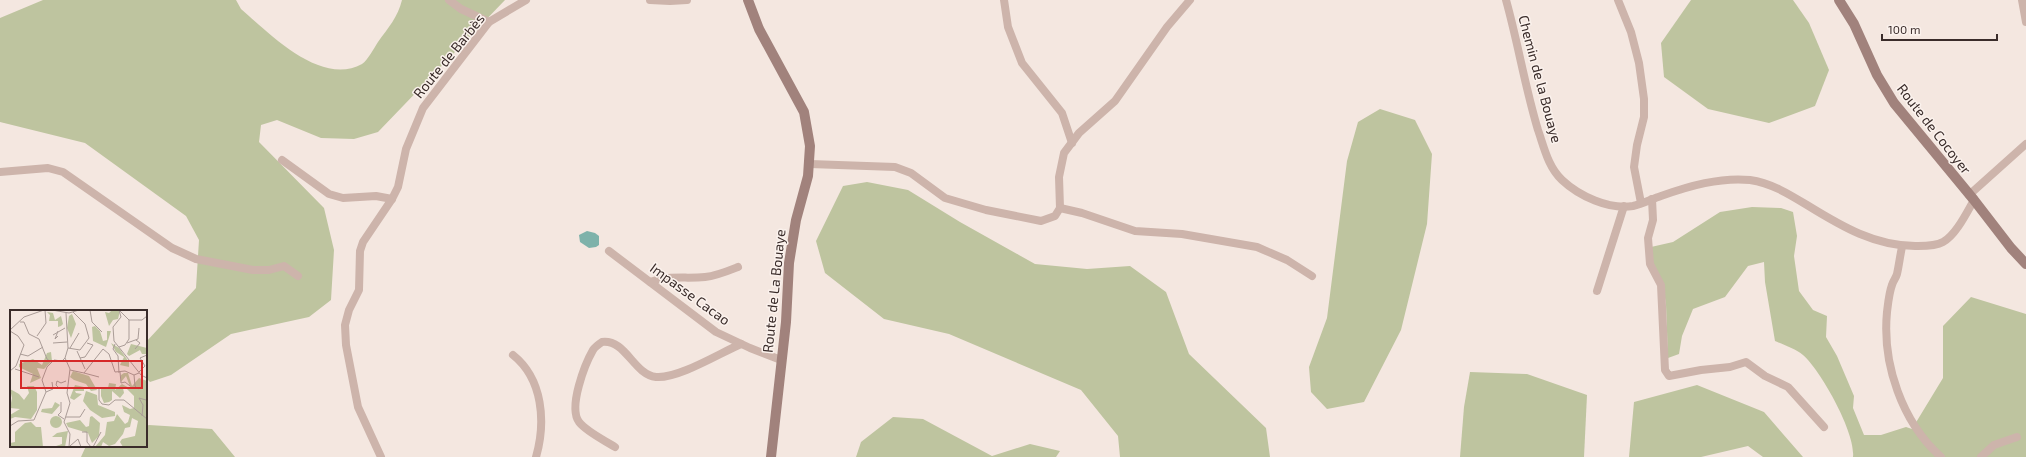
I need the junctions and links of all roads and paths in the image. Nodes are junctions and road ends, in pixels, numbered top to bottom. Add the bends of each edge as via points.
1 (449, 0) edge
2 (526, 0) edge
3 (650, 0) edge
4 (687, 0) edge
5 (748, 0) edge
6 (1004, 0) edge
7 (1190, 0) edge
8 (1506, 0) edge
9 (1618, 0) edge
10 (1839, 0) edge
11 (2022, 0) edge
12 (489, 22) junction
13 (2026, 22) edge
14 (1072, 143) junction
15 (2026, 144) edge
16 (282, 160) dead end
17 (810, 164) junction
18 (0, 172) edge
19 (1971, 198) junction
20 (392, 199) junction
21 (1652, 199) junction
22 (1641, 203) junction
23 (1624, 206) junction
24 (1060, 208) junction
25 (1902, 247) junction
26 (609, 251) dead end
27 (2026, 264) edge
28 (738, 268) dead end
29 (298, 276) dead end
30 (1312, 276) dead end
31 (650, 282) junction
32 (1597, 291) dead end
33 (741, 344) junction
34 (513, 355) dead end
35 (781, 360) junction
36 (1824, 427) dead end
37 (2018, 437) dead end
38 (615, 447) dead end
39 (381, 457) edge
40 (536, 457) edge
41 (771, 457) edge
42 (1940, 457) edge
43 (1981, 457) edge

1 - 12 street via 460,9
2 - 12 street, Route de Barbès
3 - 4 street
5 - 17 main road, Route de La Bouaye via 759,29 804,112
6 - 14 street via 1008,27 1022,63 1062,113
7 - 14 street via 1167,27 1115,101 1079,133
8 - 23 street, Chemin de la Bouaye via 1530,104 1553,169 1561,180 1579,193 1601,202
9 - 22 street via 1631,32 1644,98 1644,117 1636,145 1634,166
10 - 19 main road, Route de Cocoyer via 1894,103
11 - 13 street
12 - 20 street, Route de Barbès via 423,108 406,149 398,187
14 - 24 street via 1064,153 1060,166
15 - 19 street, Chemin de la Bouaye
16 - 20 street via 329,194 343,198 376,196
17 - 24 street via 895,167 911,173 945,198 1023,218 1041,221 1055,216
17 - 35 main road, Route de La Bouaye via 792,242
18 - 29 street via 48,168 63,172 172,248 196,259 254,270 284,266
19 - 25 street, Chemin de la Bouaye via 1962,221 1944,242 1933,246
19 - 27 main road, Route de Cocoyer
20 - 39 street, Route de Barbès via 363,242 360,251 359,290 345,325 358,406
21 - 22 street, Chemin de la Bouaye
21 - 25 street, Chemin de la Bouaye via 1704,183 1750,180 1786,192 1847,229 1882,243
21 - 36 street via 1653,220 1648,238 1650,264 1661,285 1666,370 1669,376 1730,367 1746,362 1765,376 1788,387
22 - 23 street, Chemin de la Bouaye
23 - 32 street
24 - 30 street via 1135,231 1182,234 1257,247 1287,260
25 - 42 street via 1887,311 1887,348 1907,413 1925,442
26 - 31 street, Impasse Cacao
28 - 31 street via 707,277 679,276
31 - 33 street, Impasse Cacao via 716,332
33 - 35 street, Impasse Cacao
33 - 38 street via 690,368 658,377 650,376 612,342 602,342 594,348 586,362 576,397 578,420
34 - 40 street via 532,378 542,406
35 - 41 main road, Route de La Bouaye
37 - 43 street via 1994,445

